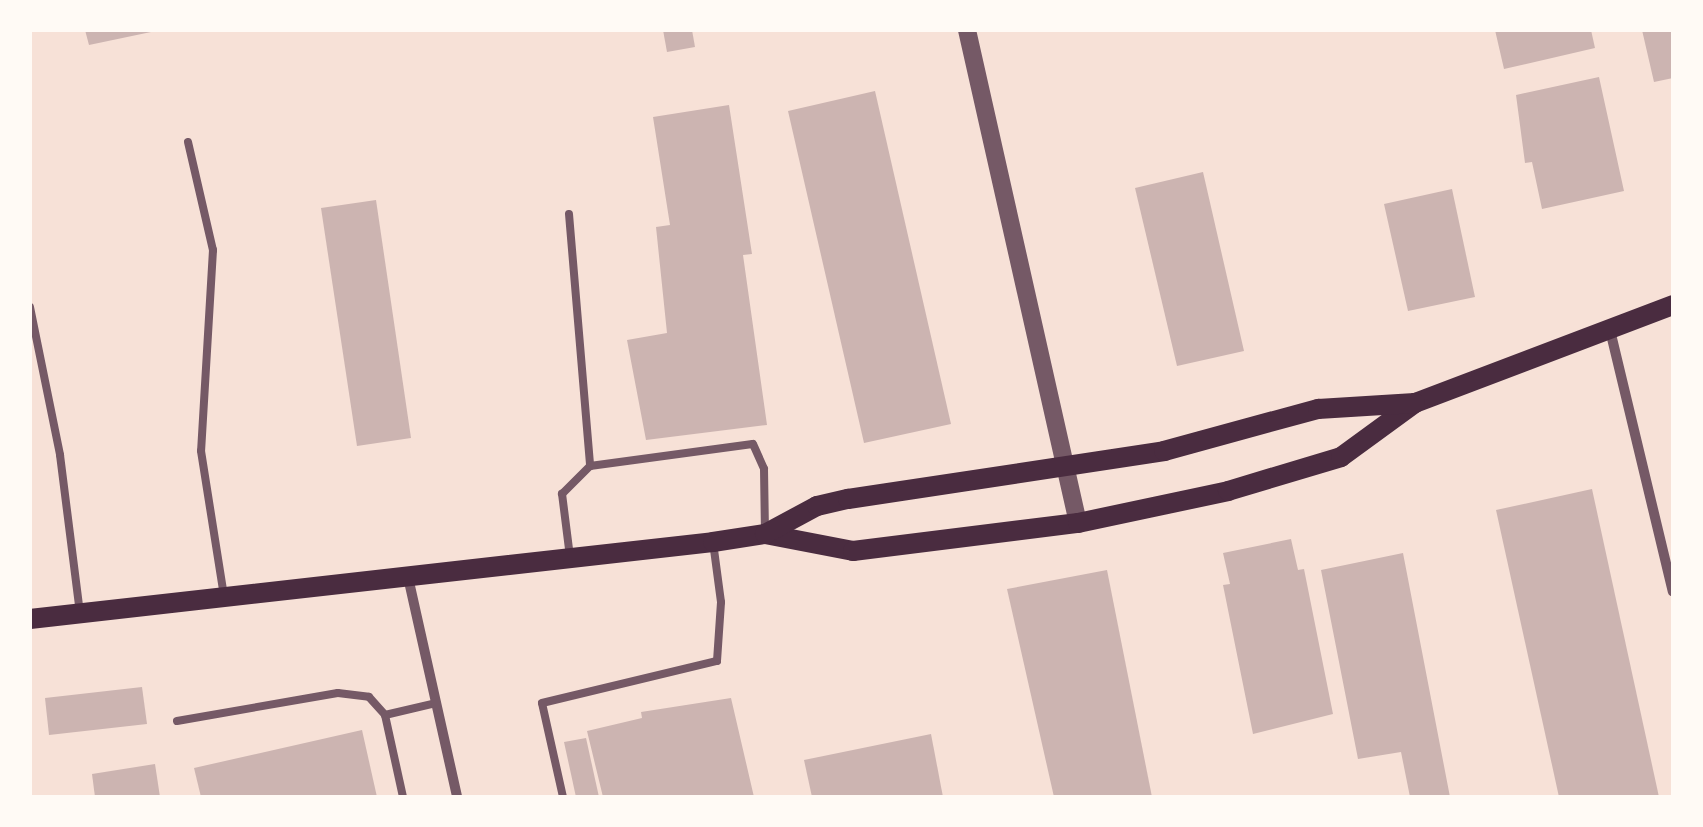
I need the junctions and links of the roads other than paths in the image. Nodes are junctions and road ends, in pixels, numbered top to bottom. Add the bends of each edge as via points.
1 (967, 30) edge
2 (188, 142) dead end
3 (568, 214) dead end
4 (1673, 305) edge
5 (30, 308) edge
6 (1610, 329) junction
7 (1415, 403) junction
8 (590, 466) junction
9 (1066, 469) junction
10 (1078, 523) junction
11 (765, 534) junction
12 (714, 542) junction
13 (570, 557) junction
14 (408, 577) junction
15 (1673, 592) edge
16 (224, 597) junction
17 (80, 613) junction
18 (30, 618) edge
19 (436, 702) junction
20 (386, 715) junction
21 (177, 721) dead end
22 (403, 797) edge
23 (457, 797) edge
24 (563, 797) edge

1 - 9 street
2 - 16 lane via 213,250 201,451
3 - 8 lane
4 - 6 main road
5 - 17 lane via 60,455
6 - 7 main road
6 - 15 street
7 - 9 main road via 1318,408 1197,444
7 - 10 main road via 1341,457 1228,491
8 - 11 lane via 753,444 764,469
8 - 13 lane via 562,494
9 - 10 street
9 - 11 main road via 848,499 817,506
10 - 11 main road via 853,551
11 - 12 main road
12 - 13 main road
12 - 24 lane via 721,602 717,661 542,703
13 - 14 main road
14 - 16 main road
14 - 19 street
16 - 17 main road
17 - 18 main road
19 - 20 lane
19 - 23 street
20 - 21 lane via 370,697 338,693
20 - 22 lane

